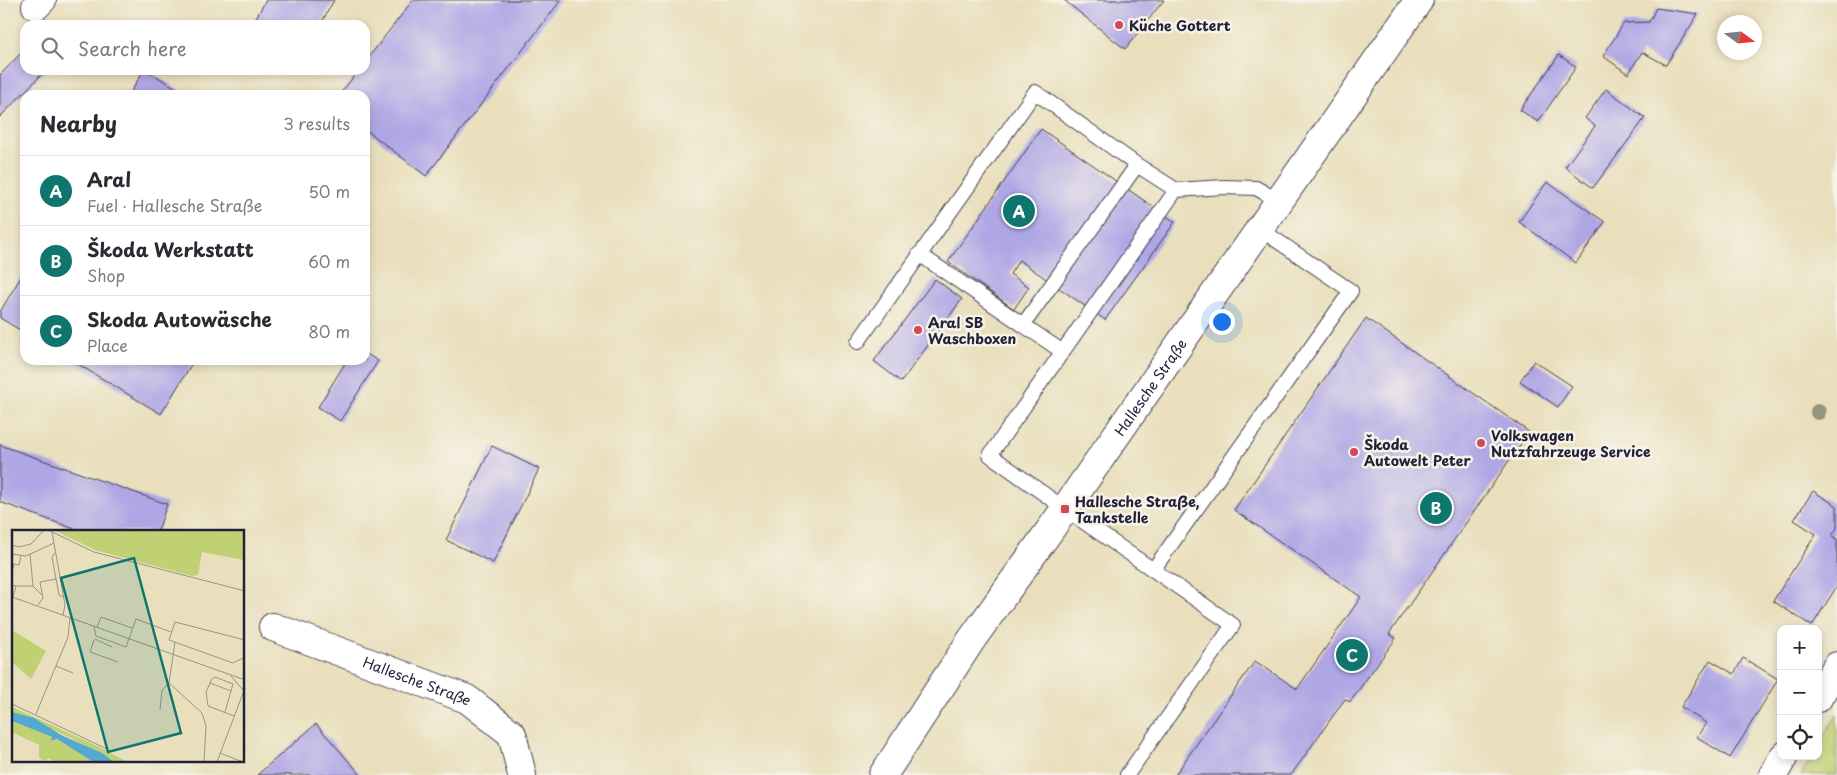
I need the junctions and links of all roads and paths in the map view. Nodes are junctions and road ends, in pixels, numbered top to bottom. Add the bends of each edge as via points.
1 (1419, 0) edge
2 (1137, 164) junction
3 (1176, 190) junction
4 (1279, 201) junction
5 (1260, 229) junction
6 (920, 254) junction
7 (1024, 325) junction
8 (858, 342) dead end
9 (1063, 352) junction
10 (1064, 509) junction
11 (1153, 570) junction
12 (273, 627) dead end
13 (1837, 666) edge
14 (1822, 691) edge
15 (1782, 760) edge
16 (522, 775) edge
17 (883, 775) edge
18 (1126, 775) edge
19 (1773, 775) edge

1 - 4 main road, Hallesche Straße
2 - 3 lane
2 - 6 lane via 1036,92
2 - 7 lane
3 - 4 lane via 1256,188
3 - 9 lane
4 - 5 main road, Hallesche Straße
5 - 10 main road, Hallesche Straße
5 - 11 lane via 1351,291
6 - 7 lane
6 - 8 lane
7 - 9 lane
9 - 10 lane via 990,455
10 - 11 lane
10 - 17 main road, Hallesche Straße via 972,639
11 - 18 lane via 1233,625
12 - 16 main road, Hallesche Straße via 467,699 512,734
13 - 14 main road
15 - 19 main road

